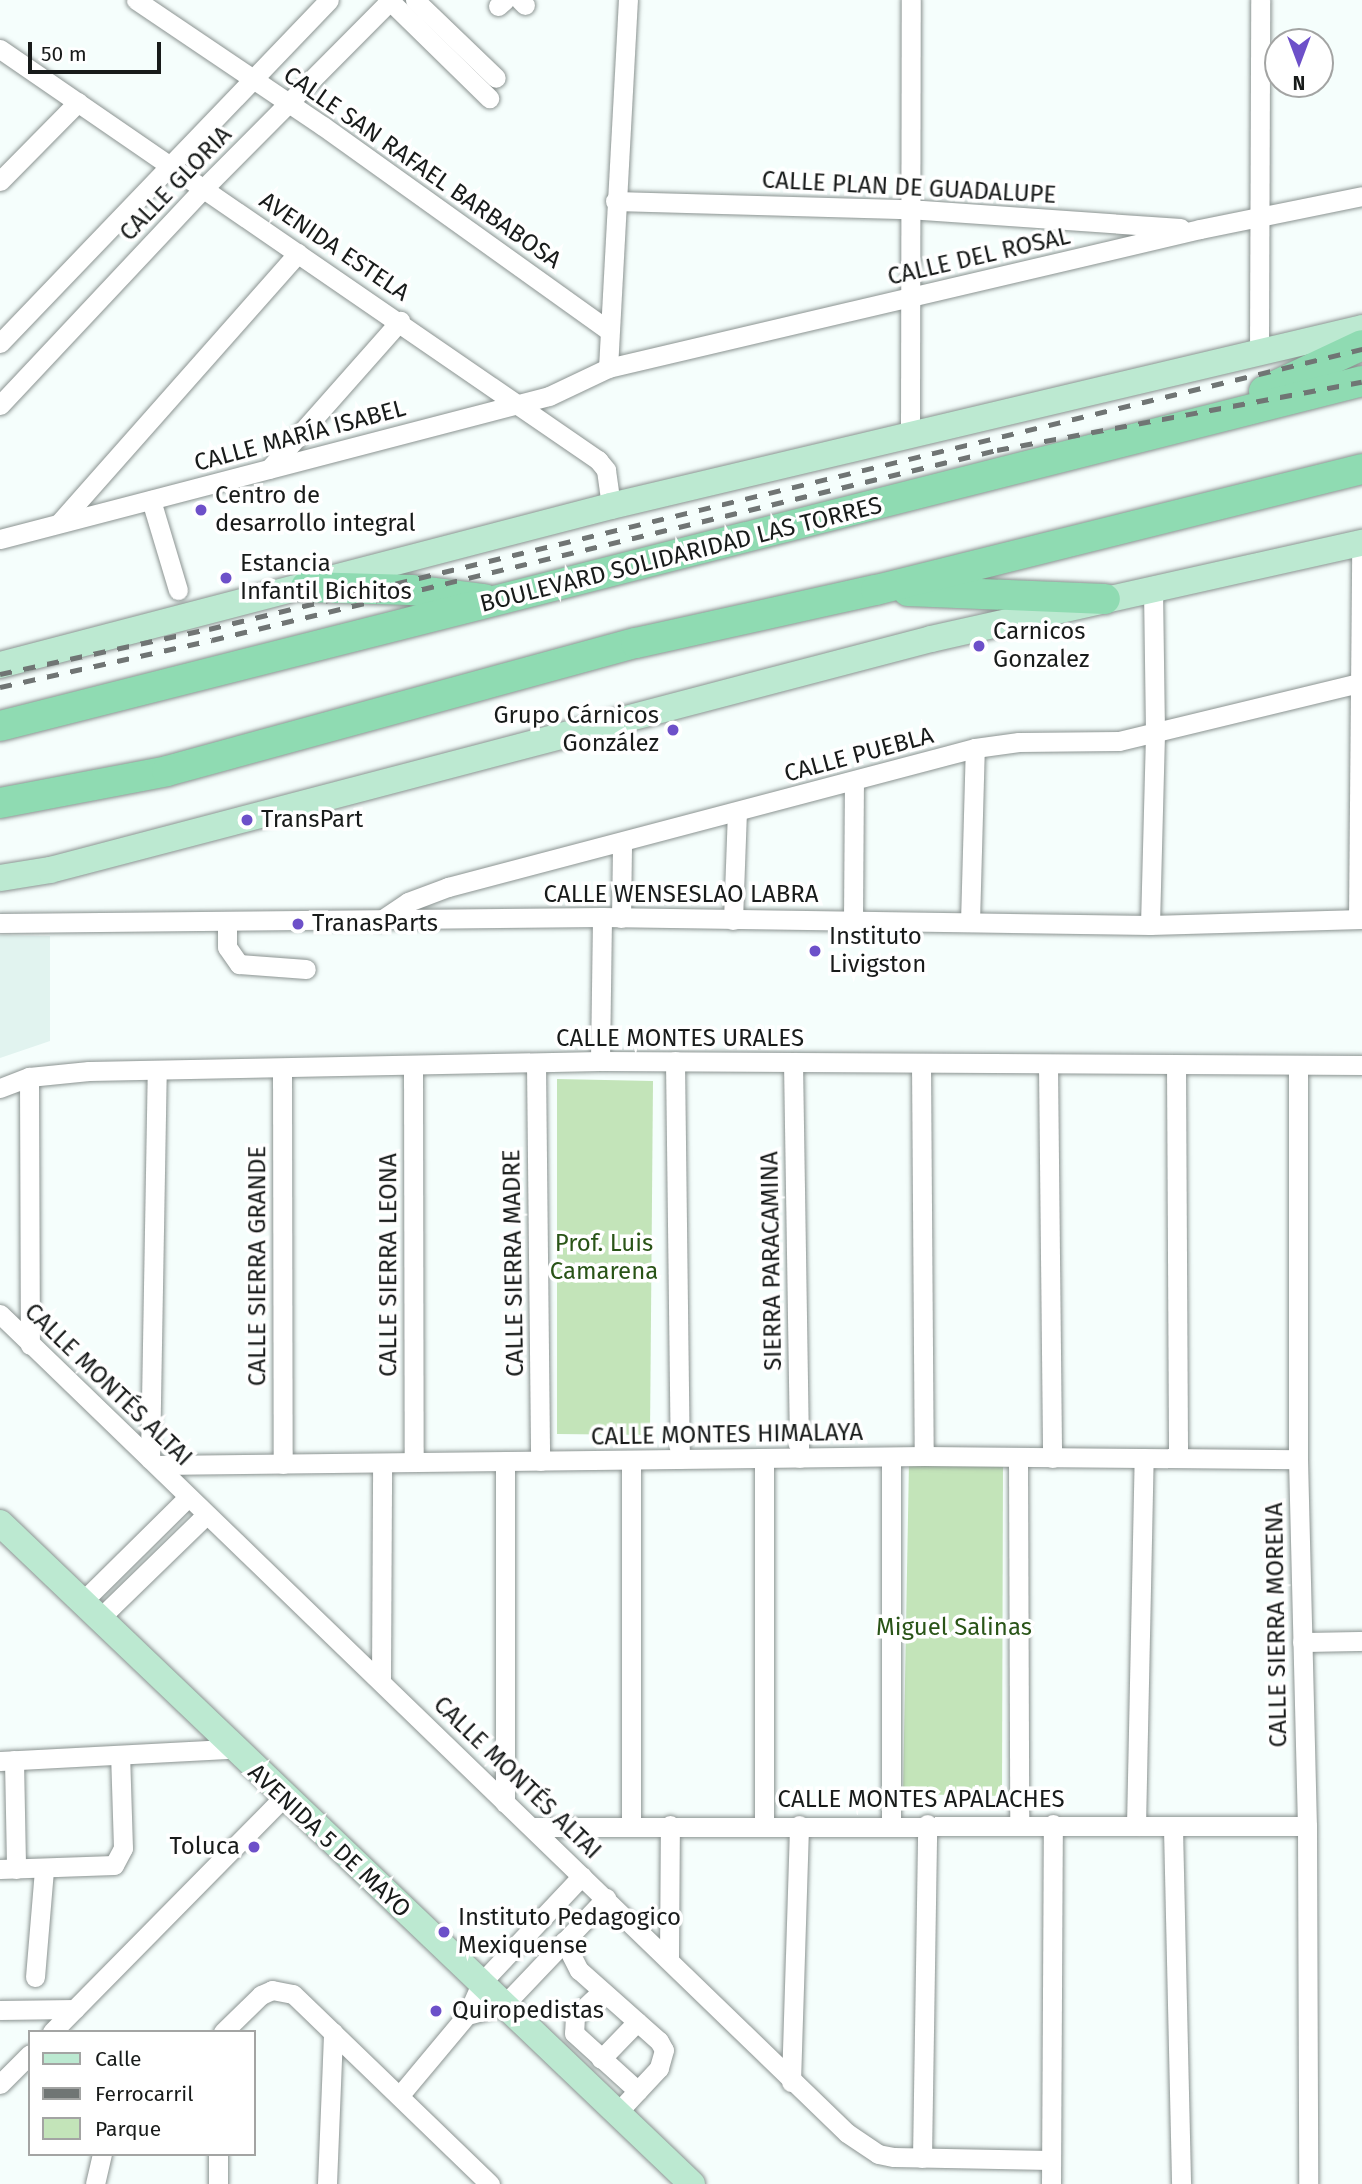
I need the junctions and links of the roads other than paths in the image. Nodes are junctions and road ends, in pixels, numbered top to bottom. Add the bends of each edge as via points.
1 (136, 0) edge
2 (329, 0) edge
3 (391, 0) edge
4 (415, 0) edge
5 (628, 0) edge
6 (911, 0) edge
7 (1261, 0) edge
8 (0, 49) edge
9 (253, 78) junction
10 (496, 78) dead end
11 (489, 97) dead end
12 (78, 102) junction
13 (288, 102) junction
14 (168, 164) junction
15 (0, 181) edge
16 (204, 188) junction
17 (1362, 196) edge
18 (615, 201) junction
19 (908, 209) junction
20 (1260, 220) junction
21 (1200, 229) junction
22 (298, 253) junction
23 (910, 298) junction
24 (400, 321) junction
25 (1362, 328) edge
26 (608, 330) junction
27 (0, 342) edge
28 (1362, 345) edge
29 (1259, 352) junction
30 (608, 368) junction
31 (1362, 381) edge
32 (0, 405) edge
33 (517, 405) junction
34 (1195, 421) junction
35 (910, 435) junction
36 (269, 469) junction
37 (1362, 469) edge
38 (151, 500) junction
39 (611, 506) junction
40 (60, 522) junction
41 (0, 539) edge
42 (1362, 543) edge
43 (306, 587) junction
44 (1153, 589) junction
45 (178, 590) dead end
46 (876, 590) junction
47 (1105, 599) junction
48 (502, 601) junction
49 (0, 665) edge
50 (1362, 682) edge
51 (0, 726) edge
52 (1155, 732) junction
53 (975, 748) junction
54 (167, 771) junction
55 (854, 783) junction
56 (0, 803) edge
57 (737, 813) junction
58 (0, 822) edge
59 (622, 842) junction
60 (0, 878) edge
61 (611, 917) junction
62 (1360, 919) edge
63 (733, 920) junction
64 (853, 920) junction
65 (380, 921) junction
66 (227, 922) junction
67 (970, 922) junction
68 (0, 923) edge
69 (1150, 925) junction
70 (306, 969) dead end
71 (600, 1061) junction
72 (675, 1061) junction
73 (793, 1062) junction
74 (921, 1063) junction
75 (536, 1064) junction
76 (1048, 1065) junction
77 (1176, 1065) junction
78 (1362, 1065) edge
79 (1298, 1066) junction
80 (413, 1068) junction
81 (282, 1069) junction
82 (158, 1070) junction
83 (29, 1077) junction
84 (0, 1088) edge
85 (0, 1314) edge
86 (30, 1345) junction
87 (924, 1456) junction
88 (891, 1457) junction
89 (799, 1458) junction
90 (1018, 1458) junction
91 (1052, 1458) junction
92 (1144, 1458) junction
93 (1178, 1458) junction
94 (764, 1459) junction
95 (680, 1460) junction
96 (1298, 1460) junction
97 (505, 1461) junction
98 (540, 1461) junction
99 (631, 1461) junction
100 (154, 1462) junction
101 (414, 1462) junction
102 (382, 1463) junction
103 (283, 1464) junction
104 (188, 1497) junction
105 (206, 1515) junction
106 (0, 1523) edge
107 (91, 1611) junction
108 (1362, 1641) edge
109 (1302, 1642) junction
110 (382, 1679) junction
111 (232, 1749) junction
112 (120, 1755) junction
113 (7, 1760) edge
114 (284, 1797) junction
115 (505, 1803) junction
116 (891, 1824) junction
117 (927, 1824) junction
118 (1020, 1824) junction
119 (1054, 1824) junction
120 (631, 1825) junction
121 (670, 1825) junction
122 (764, 1825) junction
123 (799, 1825) junction
124 (1136, 1826) junction
125 (1307, 1826) junction
126 (535, 1827) junction
127 (1173, 1828) junction
128 (8, 1869) edge
129 (44, 1869) junction
130 (582, 1876) junction
131 (606, 1898) junction
132 (564, 1941) junction
133 (549, 1956) junction
134 (669, 1957) junction
135 (579, 1970) junction
136 (35, 1978) dead end
137 (481, 1983) junction
138 (600, 1993) junction
139 (504, 2005) junction
140 (75, 2009) junction
141 (0, 2010) edge
142 (467, 2015) junction
143 (637, 2022) junction
144 (54, 2030) edge
145 (225, 2030) edge
146 (333, 2032) junction
147 (28, 2056) edge
148 (601, 2059) junction
149 (791, 2082) junction
150 (0, 2084) edge
151 (638, 2091) junction
152 (400, 2095) junction
153 (617, 2113) junction
154 (102, 2156) edge
155 (218, 2156) edge
156 (922, 2158) junction
157 (1050, 2160) junction
158 (95, 2184) edge
159 (218, 2184) edge
160 (327, 2184) edge
161 (490, 2184) edge
162 (692, 2184) edge
163 (1051, 2184) edge
164 (1181, 2184) edge
165 (1308, 2184) edge

1 - 9 street, CALLE SAN RAFAEL BARBABOSA
2 - 9 street, CALLE GLORIA
3 - 11 street
3 - 13 street, CALLE GLORIA
4 - 10 street
5 - 18 street
6 - 19 street
7 - 20 street
8 - 12 street, AVENIDA ESTELA
9 - 13 street, CALLE SAN RAFAEL BARBABOSA
9 - 14 street, CALLE GLORIA
12 - 14 street, AVENIDA ESTELA
12 - 15 street
13 - 16 street, CALLE GLORIA
13 - 26 street, CALLE SAN RAFAEL BARBABOSA
14 - 16 street, AVENIDA ESTELA
14 - 27 street, CALLE GLORIA
16 - 22 street, AVENIDA ESTELA
16 - 32 street, CALLE GLORIA
17 - 20 street, CALLE DEL ROSAL
18 - 19 street, CALLE PLAN DE GUADALUPE
18 - 26 street
19 - 21 street, CALLE PLAN DE GUADALUPE
19 - 23 street
20 - 21 street, CALLE DEL ROSAL
20 - 29 street
21 - 23 street, CALLE DEL ROSAL
22 - 24 street, AVENIDA ESTELA
22 - 40 street
23 - 30 street, CALLE DEL ROSAL
23 - 35 street
24 - 33 street, AVENIDA ESTELA
24 - 36 street
25 - 29 main road
26 - 30 street
28 - 34 highway
29 - 35 main road
30 - 33 street, CALLE MARÍA ISABEL
31 - 34 highway, BOULEVARD SOLIDARIDAD LAS TORRES
33 - 36 street, CALLE MARÍA ISABEL
33 - 39 street, AVENIDA ESTELA via 598,460 606,470
34 - 48 highway, BOULEVARD SOLIDARIDAD LAS TORRES
35 - 39 main road
36 - 38 street, CALLE MARÍA ISABEL
37 - 46 highway
38 - 40 street, CALLE MARÍA ISABEL
38 - 45 street
39 - 43 main road
40 - 41 street, CALLE MARÍA ISABEL
42 - 44 main road
42 - 50 street
43 - 48 highway via 411,590
43 - 49 main road
44 - 47 main road
44 - 52 street
46 - 47 highway
46 - 54 highway via 636,643
47 - 60 main road via 931,639 50,870
48 - 51 highway, BOULEVARD SOLIDARIDAD LAS TORRES
50 - 52 street, CALLE PUEBLA
50 - 62 street
52 - 53 street, CALLE PUEBLA via 1119,741 1030,741
52 - 69 street
53 - 55 street, CALLE PUEBLA
53 - 67 street
54 - 56 highway
54 - 58 highway
55 - 57 street, CALLE PUEBLA
55 - 64 street
57 - 59 street, CALLE PUEBLA
57 - 63 street
59 - 61 street
59 - 65 street, CALLE PUEBLA via 448,887 408,902
61 - 63 street, CALLE WENSESLAO LABRA
61 - 65 street, CALLE WENSESLAO LABRA
61 - 71 street
62 - 69 street, CALLE WENSESLAO LABRA
63 - 64 street, CALLE WENSESLAO LABRA
64 - 67 street, CALLE WENSESLAO LABRA
65 - 66 street, CALLE WENSESLAO LABRA
66 - 68 street, CALLE WENSESLAO LABRA
66 - 70 street via 228,947 239,964
67 - 69 street, CALLE WENSESLAO LABRA
71 - 72 street, CALLE MONTES URALES
71 - 75 street, CALLE MONTES URALES
72 - 73 street, CALLE MONTES URALES
72 - 95 street
73 - 74 street, CALLE MONTES URALES
73 - 89 street, SIERRA PARACAMINA
74 - 76 street, CALLE MONTES URALES
74 - 87 street
75 - 80 street, CALLE MONTES URALES
75 - 98 street, CALLE SIERRA MADRE
76 - 77 street, CALLE MONTES URALES
76 - 91 street
77 - 79 street, CALLE MONTES URALES
77 - 93 street
78 - 79 street, CALLE MONTES URALES
79 - 96 street, CALLE SIERRA MORENA
80 - 81 street, CALLE MONTES URALES
80 - 101 street, CALLE SIERRA LEONA
81 - 82 street, CALLE MONTES URALES
81 - 103 street, CALLE SIERRA GRANDE
82 - 83 street, CALLE MONTES URALES
82 - 100 street
83 - 84 street, CALLE MONTES URALES
83 - 86 street
85 - 86 street, CALLE MONTÉS ALTAI
86 - 100 street, CALLE MONTÉS ALTAI
87 - 88 street, CALLE MONTES HIMALAYA
87 - 90 street, CALLE MONTES HIMALAYA
88 - 89 street, CALLE MONTES HIMALAYA
88 - 116 street
89 - 94 street, CALLE MONTES HIMALAYA
90 - 91 street, CALLE MONTES HIMALAYA
90 - 118 street
91 - 92 street, CALLE MONTES HIMALAYA
92 - 93 street, CALLE MONTES HIMALAYA
92 - 124 street
93 - 96 street, CALLE MONTES HIMALAYA
94 - 95 street, CALLE MONTES HIMALAYA
94 - 122 street
95 - 99 street, CALLE MONTES HIMALAYA
96 - 109 street, CALLE SIERRA MORENA
97 - 98 street, CALLE MONTES HIMALAYA
97 - 101 street, CALLE MONTES HIMALAYA
97 - 115 street
98 - 99 street, CALLE MONTES HIMALAYA
99 - 120 street
100 - 103 street, CALLE MONTES HIMALAYA
100 - 104 street, CALLE MONTÉS ALTAI
101 - 102 street, CALLE MONTES HIMALAYA
102 - 103 street, CALLE MONTES HIMALAYA
102 - 110 street
104 - 105 street, CALLE MONTÉS ALTAI
104 - 107 street
105 - 107 street
105 - 110 street, CALLE MONTÉS ALTAI
106 - 107 main road, AVENIDA 5 DE MAYO
107 - 111 main road, AVENIDA 5 DE MAYO
108 - 109 street
109 - 125 street, CALLE SIERRA MORENA
110 - 115 street, CALLE MONTÉS ALTAI
111 - 112 street
111 - 114 main road, AVENIDA 5 DE MAYO
112 - 113 street
112 - 129 street via 120,1859 106,1866
113 - 128 street
114 - 137 main road, AVENIDA 5 DE MAYO
114 - 140 street
115 - 126 street, CALLE MONTÉS ALTAI
116 - 117 street, CALLE MONTES APALACHES
116 - 123 street, CALLE MONTES APALACHES
117 - 118 street, CALLE MONTES APALACHES
117 - 156 street
118 - 119 street, CALLE MONTES APALACHES
119 - 124 street, CALLE MONTES APALACHES
119 - 157 street
120 - 121 street, CALLE MONTES APALACHES
120 - 126 street, CALLE MONTES APALACHES
121 - 122 street, CALLE MONTES APALACHES
121 - 134 street
122 - 123 street, CALLE MONTES APALACHES
123 - 149 street
124 - 127 street, CALLE MONTES APALACHES
125 - 127 street, CALLE MONTES APALACHES
125 - 165 street, CALLE SIERRA MORENA
126 - 130 street, CALLE MONTÉS ALTAI
127 - 164 street
128 - 129 street
129 - 136 street
130 - 131 street, CALLE MONTÉS ALTAI
130 - 137 street
131 - 132 street
131 - 134 street, CALLE MONTÉS ALTAI
132 - 133 street
132 - 135 street
133 - 135 street
133 - 139 street
134 - 149 street, CALLE MONTÉS ALTAI
135 - 138 street
137 - 139 main road, AVENIDA 5 DE MAYO
137 - 142 street
138 - 143 street
138 - 148 street via 572,2024 579,2039
139 - 142 street
139 - 153 main road, AVENIDA 5 DE MAYO
140 - 141 street
140 - 144 street
142 - 152 street
143 - 148 street
143 - 151 street via 664,2050 659,2068
145 - 146 street via 261,1995 284,1990
146 - 152 street
146 - 160 street
147 - 150 street
148 - 151 street
149 - 156 street, CALLE MONTÉS ALTAI via 863,2146 878,2154
151 - 153 street
152 - 161 street
153 - 162 main road, AVENIDA 5 DE MAYO
154 - 158 street
155 - 159 street
156 - 157 street, CALLE MONTÉS ALTAI
157 - 163 street

